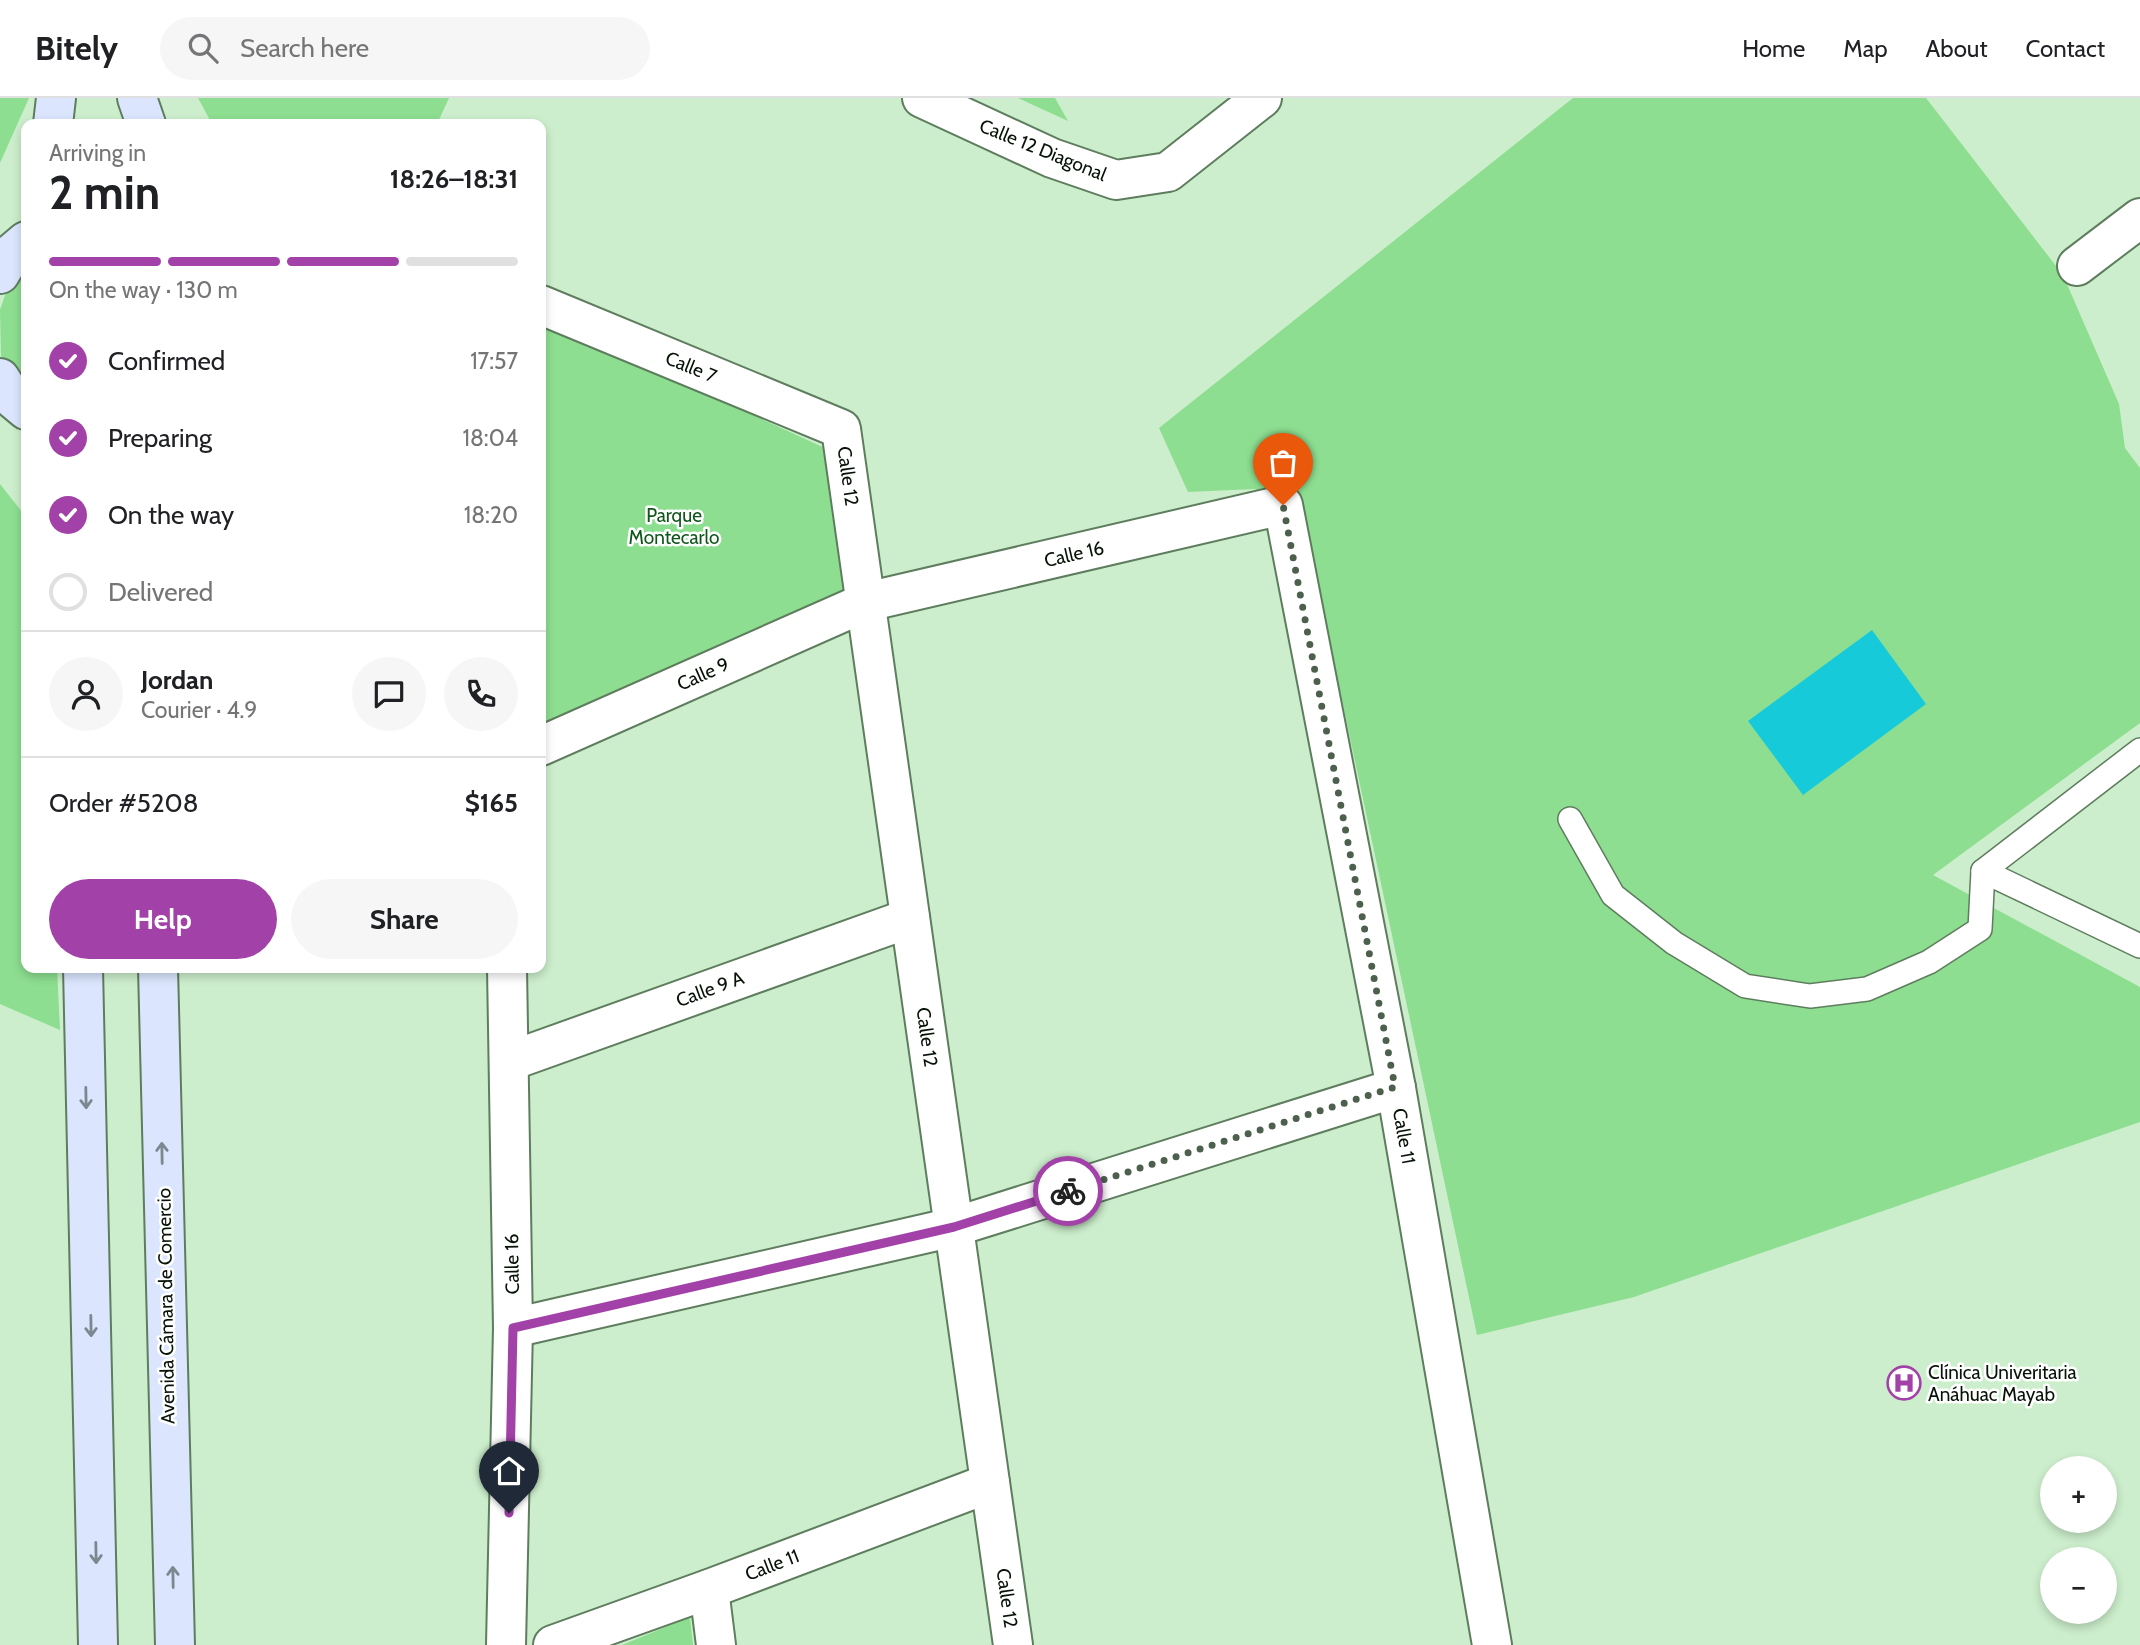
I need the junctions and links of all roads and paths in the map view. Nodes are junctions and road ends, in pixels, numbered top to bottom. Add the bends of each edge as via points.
1 (56, 98) edge
2 (137, 98) edge
3 (922, 98) edge
4 (1259, 99) edge
5 (54, 119) edge
6 (144, 119) edge
7 (2140, 218) edge
8 (21, 245) edge
9 (2077, 266) dead end
10 (0, 274) edge
11 (546, 307) edge
12 (0, 378) edge
13 (21, 406) edge
14 (841, 429) joint
15 (1283, 505) joint
16 (866, 602) junction
17 (546, 744) edge
18 (2140, 750) edge
19 (1570, 819) dead end
20 (1983, 871) junction
21 (910, 918) junction
22 (2140, 946) edge
23 (83, 973) edge
24 (158, 973) edge
25 (507, 973) edge
26 (510, 1060) junction
27 (1395, 1087) junction
28 (954, 1227) junction
29 (513, 1328) junction
30 (990, 1483) junction
31 (709, 1589) junction
32 (98, 1645) edge
33 (174, 1645) edge
34 (506, 1645) edge
35 (553, 1645) edge
36 (716, 1645) edge
37 (1013, 1645) edge
38 (1492, 1645) edge

1 - 5 main road
2 - 6 main road
3 - 4 street, Calle 12 Diagonal via 1052,158 1116,180 1168,172
7 - 9 street
8 - 10 main road
11 - 14 street, Calle 7
12 - 13 main road
14 - 16 street, Calle 12
15 - 16 street, Calle 16
15 - 27 street, Calle 11
16 - 17 street, Calle 9
16 - 21 street, Calle 12
18 - 20 lane
19 - 20 lane via 1612,895 1674,943 1745,986 1811,996 1867,989 1929,962 1980,929
20 - 22 lane
21 - 26 street, Calle 9 A
21 - 28 street, Calle 12
23 -> 32 main road
33 -> 24 main road, Avenida Cámara de Comercio
25 - 26 street, Calle 16
26 - 29 street, Calle 16
27 - 28 street
27 - 38 street, Calle 11
28 - 29 street
28 - 30 street, Calle 12
29 - 34 street, Calle 16
30 - 31 street, Calle 11
30 - 37 street, Calle 12
31 - 35 street, Calle 11
31 - 36 street

